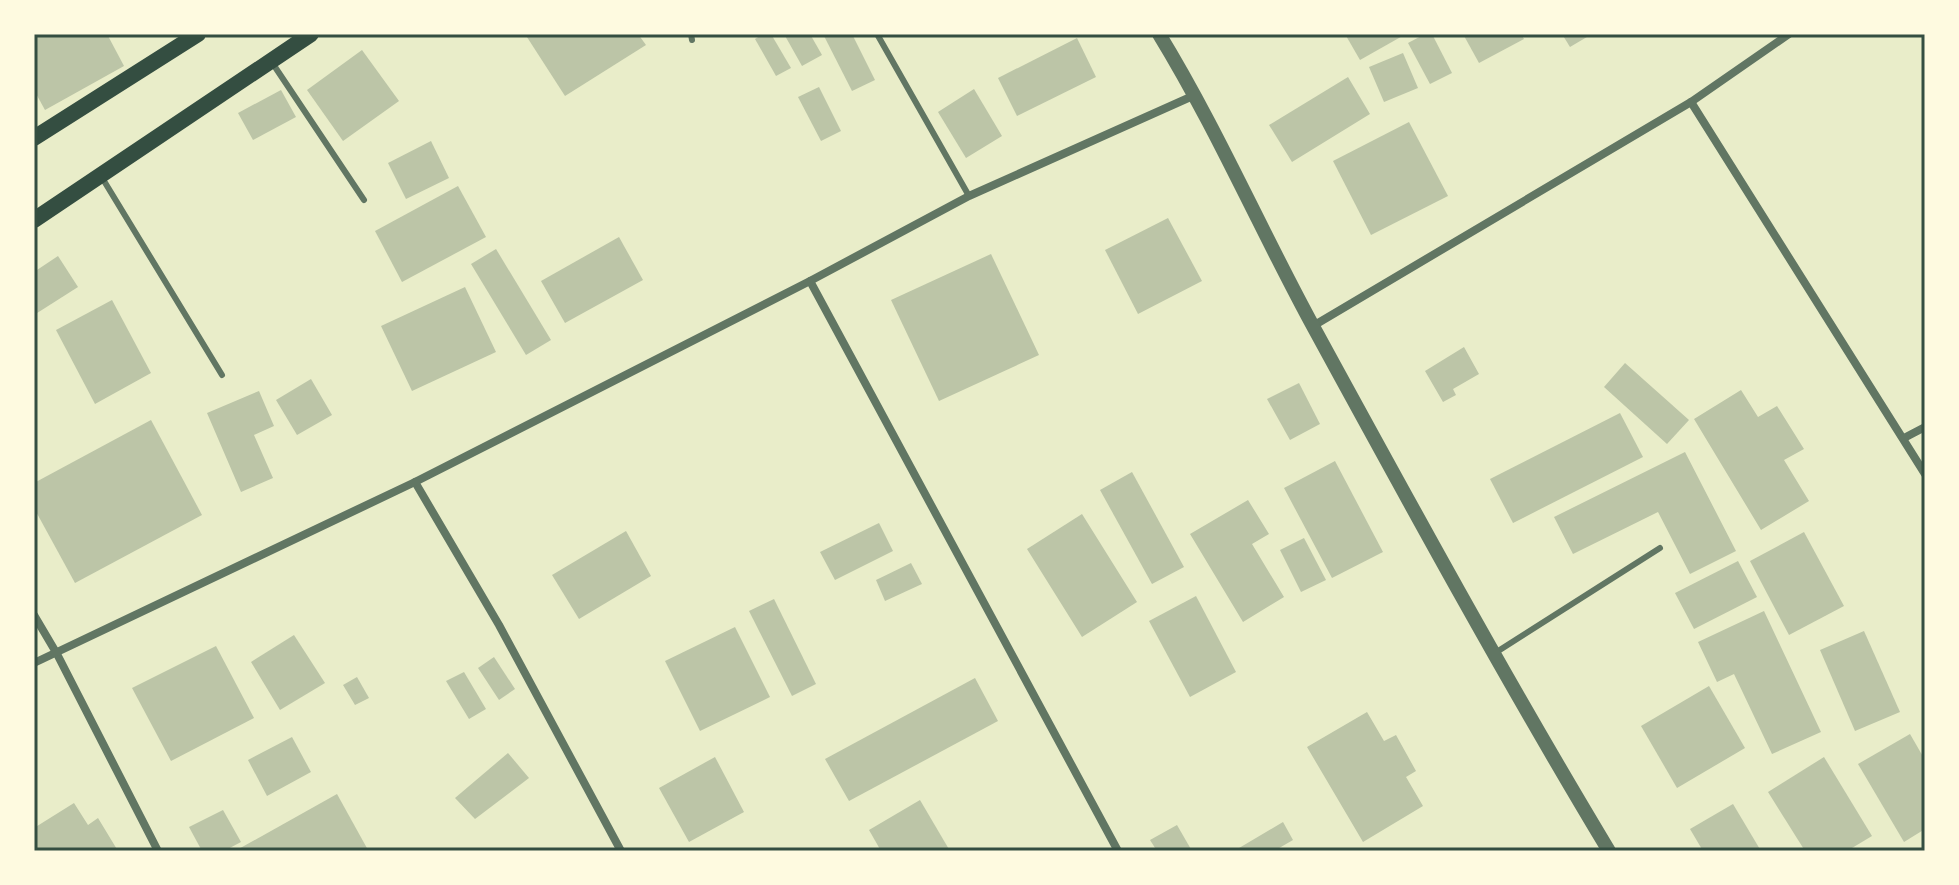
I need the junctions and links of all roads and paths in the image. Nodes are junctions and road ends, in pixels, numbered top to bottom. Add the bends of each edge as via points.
1 (198, 34) edge
2 (311, 34) edge
3 (877, 34) edge
4 (1159, 34) edge
5 (1789, 34) edge
6 (272, 62) junction
7 (1196, 94) junction
8 (1691, 102) junction
9 (34, 138) edge
10 (100, 176) junction
11 (969, 196) junction
12 (364, 200) dead end
13 (34, 220) edge
14 (810, 281) junction
15 (1313, 326) junction
16 (222, 375) dead end
17 (1925, 427) edge
18 (1904, 438) junction
19 (1925, 474) edge
20 (415, 482) junction
21 (1660, 548) dead end
22 (34, 615) edge
23 (1495, 653) junction
24 (57, 654) junction
25 (34, 663) edge
26 (158, 851) edge
27 (621, 851) edge
28 (1118, 851) edge
29 (1609, 851) edge

1 - 9 main road
2 - 6 main road
3 - 11 lane
4 - 7 street
5 - 8 street
6 - 10 main road
6 - 12 lane
7 - 11 street
7 - 15 street
8 - 15 street
8 - 18 street
10 - 13 main road
10 - 16 lane
11 - 14 street
14 - 20 street
14 - 28 street
15 - 23 street
17 - 18 street
18 - 19 street
20 - 24 street
20 - 27 street
21 - 23 lane
22 - 24 street
23 - 29 street
24 - 25 street
24 - 26 street

